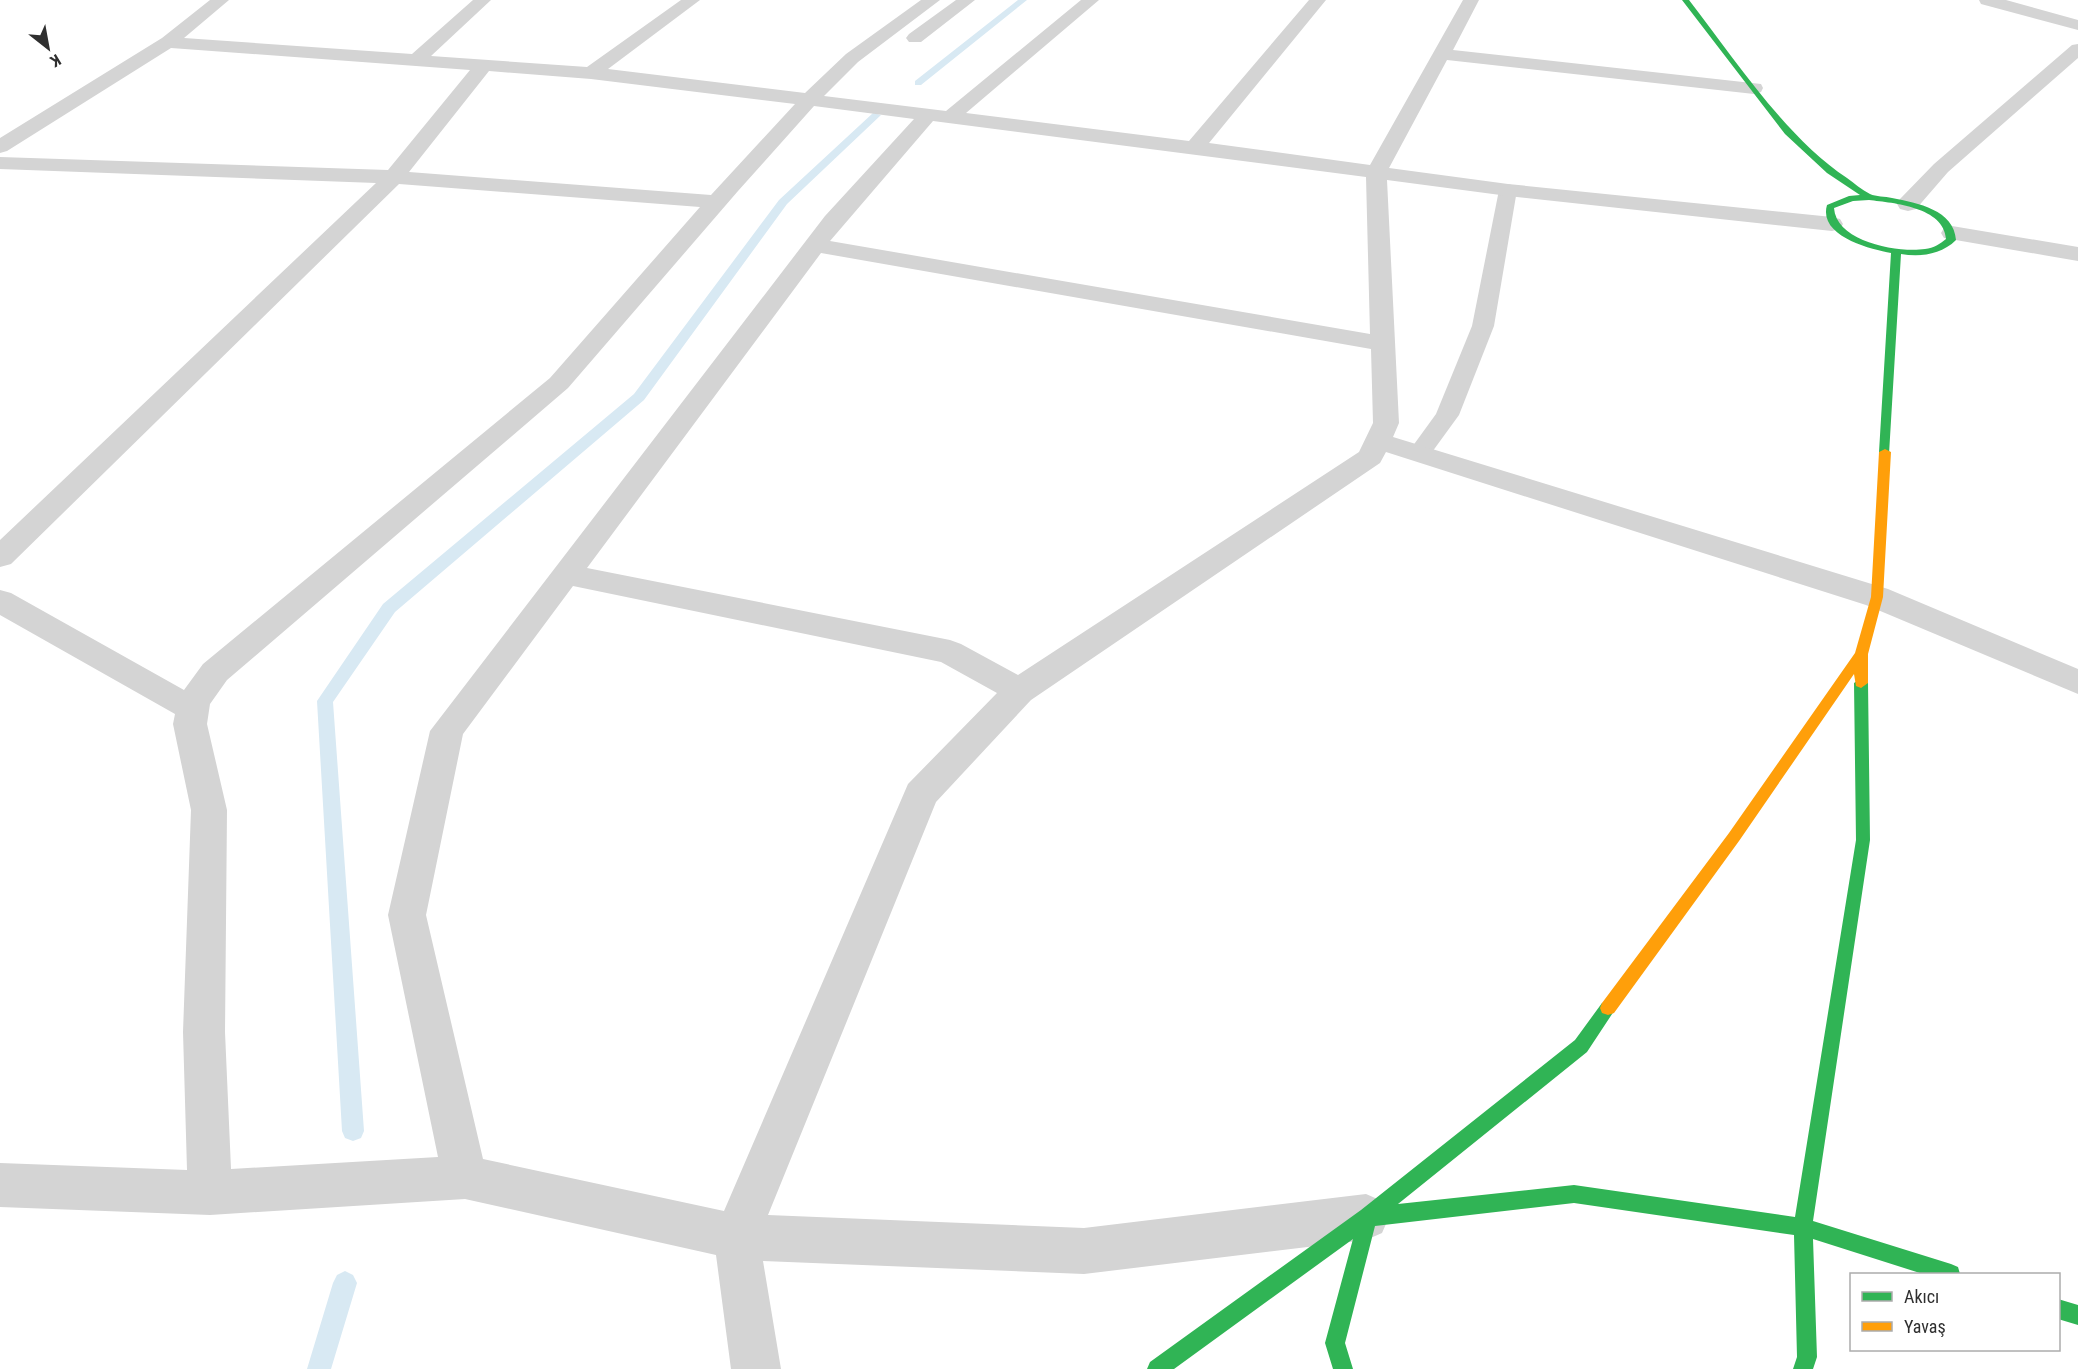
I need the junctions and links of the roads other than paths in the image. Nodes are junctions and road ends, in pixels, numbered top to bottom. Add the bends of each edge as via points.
1 (221, 0) edge
2 (483, 0) edge
3 (692, 0) edge
4 (932, 0) edge
5 (967, 0) edge
6 (1090, 0) edge
7 (1318, 0) edge
8 (1471, 0) edge
9 (1685, 0) edge
10 (1987, 0) edge
11 (2078, 25) edge
12 (168, 42) junction
13 (903, 47) dead end
14 (2078, 49) edge
15 (1441, 54) junction
16 (416, 60) junction
17 (484, 65) junction
18 (863, 71) dead end
19 (591, 73) junction
20 (1754, 88) junction
21 (810, 99) junction
22 (940, 115) junction
23 (0, 147) edge
24 (1194, 148) junction
25 (0, 164) edge
26 (1376, 172) junction
27 (394, 177) junction
28 (1508, 190) junction
29 (1869, 197) junction
30 (716, 202) junction
31 (1908, 204) junction
32 (1832, 224) junction
33 (1952, 233) junction
34 (815, 245) junction
35 (1896, 252) junction
36 (2078, 254) edge
37 (1383, 344) junction
38 (1378, 441) junction
39 (1419, 454) junction
40 (0, 557) edge
41 (565, 574) junction
42 (1877, 597) junction
43 (0, 601) edge
44 (1861, 654) junction
45 (2078, 682) edge
46 (1019, 691) junction
47 (194, 702) junction
48 (465, 1177) junction
49 (0, 1185) edge
50 (210, 1193) junction
51 (1368, 1217) junction
52 (1803, 1227) junction
53 (735, 1237) junction
54 (1945, 1273) edge
55 (2060, 1310) edge
56 (2078, 1315) edge
57 (756, 1369) edge
58 (1157, 1369) edge
59 (1343, 1369) edge
60 (1803, 1369) edge

1 - 12 street
2 - 16 street
3 - 19 street
4 - 21 street via 852,58
5 - 13 street
6 - 22 street
7 - 24 street
8 - 15 street
9 - 20 street
10 - 11 street
12 - 16 street
12 - 23 street
14 - 31 street via 1941,168
15 - 20 street
15 - 26 street
16 - 17 street
17 - 19 street
17 - 27 street
18 - 21 street
19 - 21 street
20 - 29 street via 1788,132 1830,171
21 - 22 street
21 - 30 street
22 - 24 street
22 - 34 street
24 - 26 street
25 - 27 street
26 - 28 street
26 - 37 street
27 - 30 street
27 - 40 street
28 - 32 street
28 - 39 lane via 1483,326 1447,415
29 - 31 street
29 - 32 street via 1839,201 1830,207
30 - 47 street via 559,382 215,672
31 - 33 street via 1938,217
32 - 35 street via 1857,241
33 - 35 street via 1944,247 1933,251
33 - 36 street
34 - 37 street
34 - 41 street
35 - 42 street
37 - 38 street via 1386,423
38 - 39 street
38 - 46 street via 1370,457
39 - 42 street
41 - 46 street via 950,652
41 - 48 street via 447,731 407,915
42 - 44 street
42 - 45 street
43 - 47 street via 179,703
44 - 51 street via 1734,837 1581,1046
44 - 52 street via 1863,840
46 - 53 street via 921,794
47 - 50 street via 190,724 209,810 204,1032
48 - 50 street
48 - 53 street
49 - 50 street
51 - 52 street via 1574,1194
51 - 53 street via 1084,1251
51 - 58 street
51 - 59 street via 1335,1343
52 - 54 street
52 - 60 street via 1807,1357
53 - 57 street
55 - 56 street

